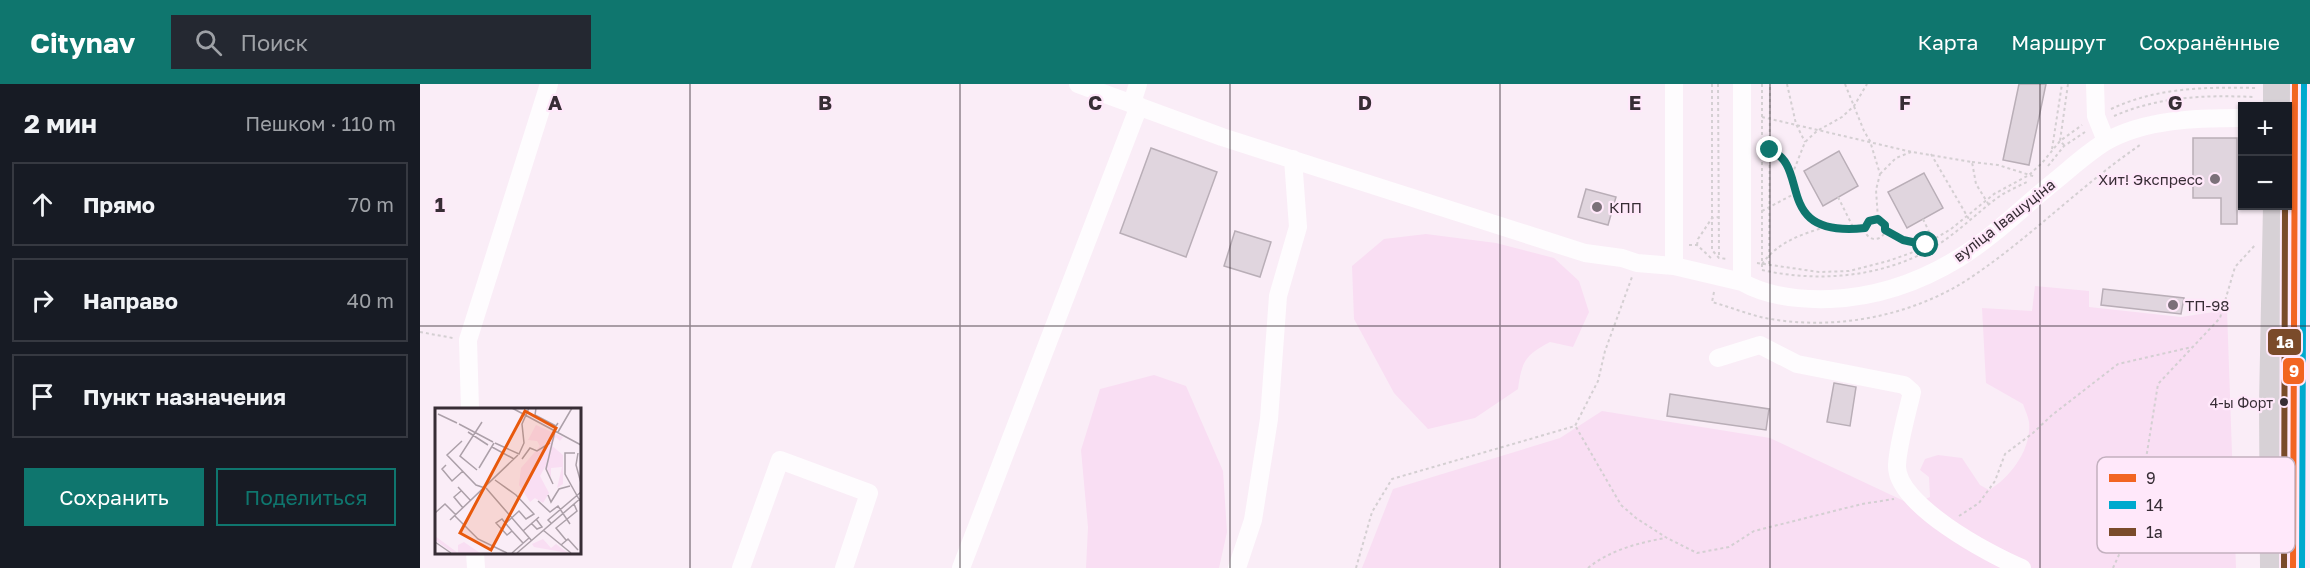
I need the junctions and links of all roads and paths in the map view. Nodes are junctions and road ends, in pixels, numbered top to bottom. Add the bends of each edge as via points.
1 (549, 84) edge
2 (1078, 84) edge
3 (1138, 84) edge
4 (1674, 84) edge
5 (1712, 84) edge
6 (1718, 84) edge
7 (1742, 84) edge
8 (1762, 84) edge
9 (1770, 84) edge
10 (1787, 84) edge
11 (1845, 84) edge
12 (1867, 84) edge
13 (2062, 84) edge
14 (2068, 84) edge
15 (2095, 84) edge
16 (2295, 84) edge
17 (2267, 94) edge
18 (1135, 105) junction
19 (1854, 106) junction
20 (1762, 117) junction
21 (2238, 118) edge
22 (1770, 119) junction
23 (2297, 119) edge
24 (2097, 120) junction
25 (1796, 124) junction
26 (1817, 131) junction
27 (1870, 141) junction
28 (2060, 141) junction
29 (2106, 141) junction
30 (1805, 142) junction
31 (2144, 143) dead end
32 (2064, 146) junction
33 (1762, 149) junction
34 (1770, 150) junction
35 (2052, 151) junction
36 (1912, 152) junction
37 (1931, 154) junction
38 (1293, 159) junction
39 (1972, 162) junction
40 (2047, 166) dead end
41 (2041, 172) dead end
42 (1880, 174) junction
43 (1792, 175) junction
44 (2029, 175) junction
45 (2036, 177) junction
46 (1795, 193) junction
47 (1839, 197) dead end
48 (1986, 201) junction
49 (1989, 205) junction
50 (1770, 207) junction
51 (2274, 210) edge
52 (1762, 211) junction
53 (1967, 216) junction
54 (1719, 217) junction
55 (1712, 218) junction
56 (1878, 219) junction
57 (1923, 219) dead end
58 (1970, 221) junction
59 (1826, 227) junction
60 (1865, 228) junction
61 (1854, 229) junction
62 (1885, 230) junction
63 (1934, 241) junction
64 (2258, 241) dead end
65 (1674, 245) junction
66 (1697, 245) junction
67 (1926, 245) junction
68 (1935, 247) junction
69 (1770, 254) junction
70 (1719, 258) junction
71 (1637, 263) junction
72 (1762, 264) junction
73 (1770, 265) junction
74 (1674, 266) junction
75 (1717, 276) junction
76 (1742, 282) junction
77 (420, 332) edge
78 (468, 340) junction
79 (2192, 347) junction
80 (1718, 358) dead end
81 (470, 408) edge
82 (1575, 426) junction
83 (2146, 457) edge
84 (2270, 457) edge
85 (2294, 457) edge
86 (1908, 495) junction
87 (1944, 525) junction
88 (1667, 538) junction
89 (475, 553) edge
90 (2120, 553) edge
91 (2271, 553) edge
92 (2293, 553) edge
93 (476, 568) edge
94 (741, 568) edge
95 (844, 568) edge
96 (961, 568) edge
97 (1237, 568) edge
98 (1356, 568) edge
99 (1588, 568) edge
100 (2022, 568) edge
101 (2113, 568) edge
102 (2271, 568) edge
103 (2293, 568) edge

1 - 78 street
2 - 18 street, вуліца Івашуціна
3 - 18 street
4 - 65 street
5 - 55 path
6 - 54 path
7 - 76 street
8 - 20 path
9 - 22 path
10 - 25 path
11 - 19 path
12 - 19 path
13 - 35 path
14 - 28 path
15 - 24 street
16 - 23 main road
17 - 24 path via 2167,100
17 - 24 path via 2205,87 2168,90 2128,101
18 - 38 street, вуліца Івашуціна
18 - 96 street
19 - 26 path
19 - 27 path
20 - 22 path
20 - 33 path
21 - 29 street, вуліца Івашуціна via 2171,121
22 - 25 path
22 - 34 path
23 - 85 main road
24 - 28 path
24 - 29 street
24 - 32 path
25 - 26 path
25 - 30 path
26 - 27 path
26 - 30 path
27 - 36 path
27 - 42 path
28 - 32 path
28 - 35 path
29 - 76 street, вуліца Івашуціна via 1960,258 1927,276 1849,298 1810,300 1767,294
30 - 43 path
31 - 75 path via 1966,280 1891,314 1809,323 1764,318 1712,302
32 - 40 path
33 - 34 path
33 - 52 path
34 - 43 path
34 - 50 path
35 - 44 path
36 - 37 path
36 - 42 path via 1896,158
37 - 39 path
37 - 53 path
38 - 71 street, вуліца Івашуціна via 1585,253
38 - 97 street via 1298,227 1278,296 1269,419 1253,520
39 - 44 path
39 - 48 path via 1976,184
41 - 45 path
42 - 56 path via 1876,190
43 - 46 path
44 - 45 path
44 - 48 path
45 - 49 path
46 - 50 path
46 - 59 path via 1810,218
47 - 61 path
48 - 49 path
48 - 53 path
49 - 58 path
50 - 52 path
50 - 69 path
51 - 84 main road
52 - 72 path
53 - 58 path
53 - 63 path
54 - 55 path
54 - 70 path
55 - 66 path
55 - 70 path via 1712,250
56 - 60 path via 1869,221
56 - 62 path
57 - 63 path
58 - 68 path
59 - 61 path
59 - 69 path via 1792,238
60 - 61 path
60 - 62 path via 1868,237 1876,239
62 - 67 path via 1903,240
63 - 67 path
63 - 68 path
64 - 79 path via 2235,267 2220,318
65 - 66 path
65 - 74 street
66 - 70 path via 1719,264
67 - 68 path
67 - 73 path via 1888,261 1849,270 1820,272
68 - 72 path via 1889,266 1848,276 1770,272 1762,270
69 - 72 path
69 - 73 path
71 - 74 street, вуліца Івашуціна
71 - 82 path via 1598,381
72 - 73 path
74 - 75 street, вуліца Івашуціна
75 - 76 street, вуліца Івашуціна
77 - 78 path
78 - 81 street
79 - 83 path via 2158,384
79 - 87 path via 2118,364 2005,454 1995,481 1979,503
80 - 86 street via 1760,345 1797,364 1904,385 1912,392 1896,467
82 - 88 path via 1621,505
82 - 98 path via 1392,479 1372,512
86 - 87 street
86 - 88 path via 1754,531 1729,547 1697,554
87 - 100 street
88 - 99 path via 1622,549
89 - 93 street
90 - 101 path
91 - 102 main road
92 - 103 main road
94 - 95 street via 780,460 869,494

